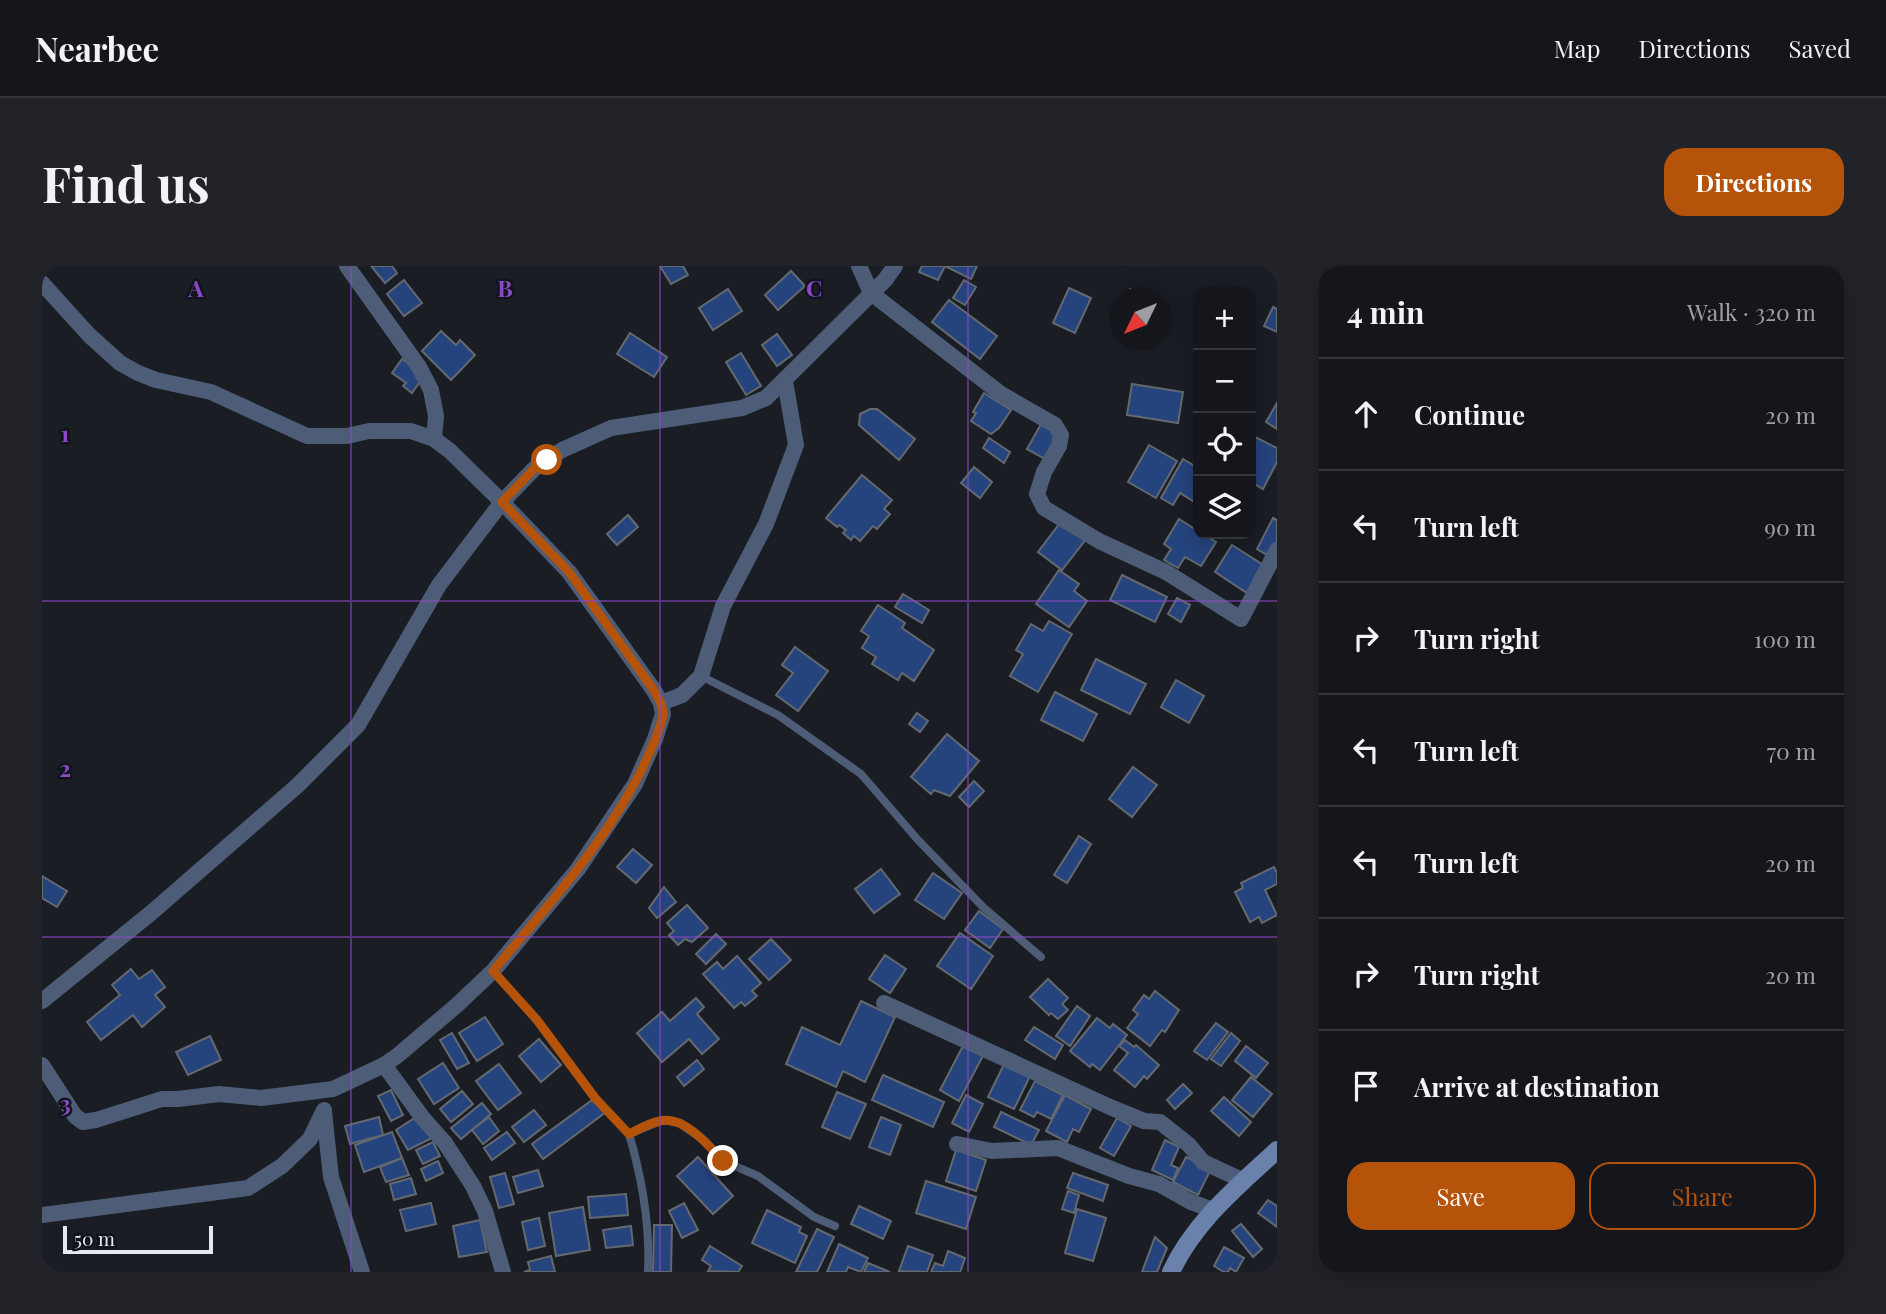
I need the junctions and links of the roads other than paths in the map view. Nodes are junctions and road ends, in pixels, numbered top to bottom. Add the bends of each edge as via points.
1 (347, 266) edge
2 (859, 266) edge
3 (895, 266) edge
4 (42, 283) edge
5 (871, 293) junction
6 (785, 381) junction
7 (434, 439) junction
8 (502, 502) junction
9 (1277, 550) edge
10 (701, 676) junction
11 (661, 703) junction
12 (1041, 957) dead end
13 (493, 971) junction
14 (42, 1001) edge
15 (884, 1003) dead end
16 (42, 1065) edge
17 (384, 1065) junction
18 (320, 1090) junction
19 (324, 1110) junction
20 (629, 1134) junction
21 (957, 1144) dead end
22 (1277, 1150) edge
23 (1244, 1181) junction
24 (1213, 1210) junction
25 (42, 1215) edge
26 (835, 1226) dead end
27 (362, 1272) edge
28 (503, 1272) edge
29 (648, 1272) edge
30 (1171, 1272) edge

1 - 7 street via 425,379 436,416
2 - 5 street
3 - 5 street
4 - 7 street via 89,335 138,373 211,392 307,436 411,431
5 - 6 street
5 - 9 street via 1001,394 1055,425 1061,435 1059,446 1037,494 1044,508 1099,541 1166,572 1241,619
6 - 8 street via 766,398 742,408 611,428 585,438 534,469
6 - 10 street via 796,445 766,524 723,606
7 - 8 street
8 - 11 street via 569,572
8 - 14 street via 439,585 358,724 297,786
10 - 11 street via 682,695
10 - 12 lane via 778,715 861,774 983,907
11 - 13 street via 663,714 655,739 635,784 578,869
13 - 17 street
13 - 20 lane
15 - 23 street via 1110,1107 1144,1121 1160,1122 1203,1162
16 - 18 street via 83,1122 162,1099 219,1094 261,1098
17 - 18 street via 333,1089
17 - 28 street via 473,1186
18 - 19 street
19 - 25 street via 310,1139 282,1166 248,1188
19 - 27 street via 331,1177
20 - 26 lane via 663,1120 680,1123 723,1161 758,1176 814,1217
20 - 29 lane via 645,1209
21 - 24 street via 992,1151 1058,1148 1159,1184
22 - 23 street
23 - 24 street
24 - 30 street

